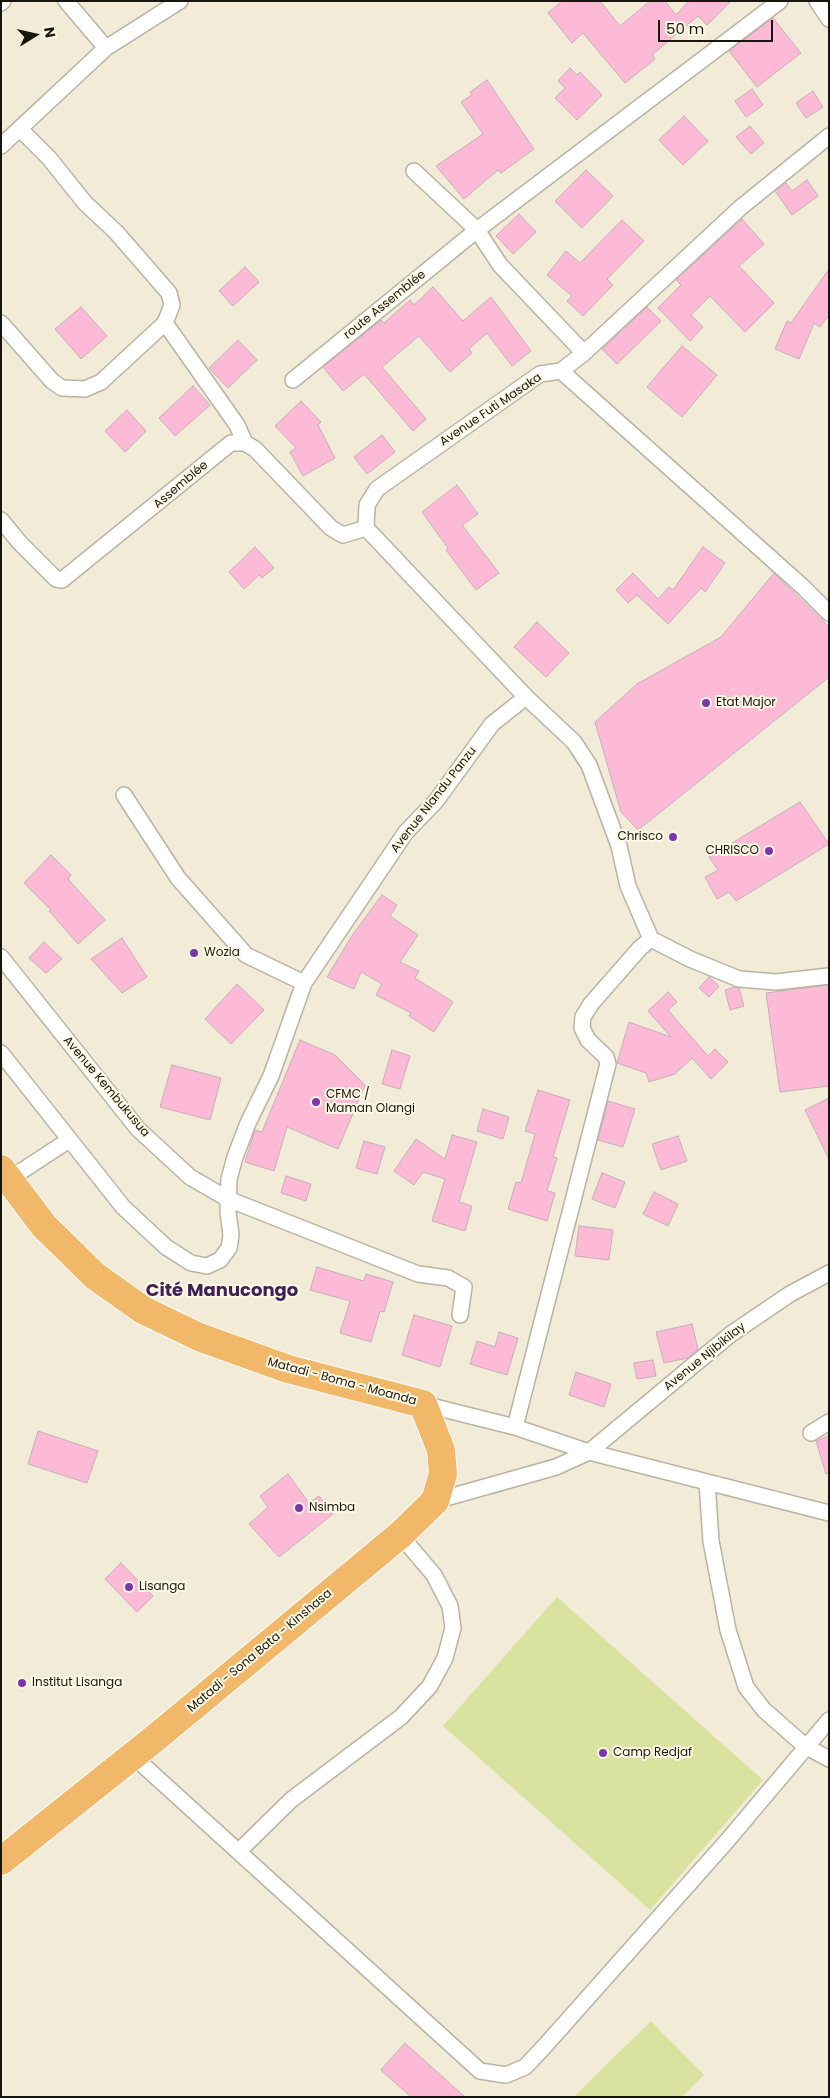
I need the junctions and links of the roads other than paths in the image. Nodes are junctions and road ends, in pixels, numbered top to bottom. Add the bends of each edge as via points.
1 (66, 1) edge
2 (180, 1) edge
3 (780, 1) edge
4 (817, 1) edge
5 (829, 19) edge
6 (106, 48) junction
7 (20, 129) junction
8 (829, 136) edge
9 (1, 146) edge
10 (414, 171) dead end
11 (477, 230) junction
12 (1, 323) edge
13 (165, 323) junction
14 (584, 353) junction
15 (561, 371) junction
16 (293, 380) dead end
17 (245, 442) junction
18 (1, 520) edge
19 (366, 528) junction
20 (829, 613) edge
21 (526, 697) junction
22 (124, 796) dead end
23 (651, 939) junction
24 (1, 956) edge
25 (829, 976) edge
26 (304, 983) junction
27 (1, 1053) edge
28 (69, 1140) junction
29 (4, 1177) edge
30 (228, 1199) junction
31 (829, 1273) edge
32 (460, 1315) dead end
33 (423, 1404) junction
34 (829, 1422) edge
35 (515, 1427) junction
36 (811, 1433) dead end
37 (589, 1452) junction
38 (707, 1482) junction
39 (434, 1502) junction
40 (829, 1513) edge
41 (400, 1535) junction
42 (829, 1720) edge
43 (805, 1746) junction
44 (134, 1756) junction
45 (829, 1759) edge
46 (239, 1851) junction
47 (1, 1861) edge

1 - 6 street
2 - 6 street
3 - 11 street, route Assemblée
4 - 5 street
6 - 7 street
7 - 9 street
7 - 13 street via 169,293 172,305
8 - 14 street via 740,208
10 - 11 street
11 - 14 street via 500,265
11 - 16 street, route Assemblée
12 - 13 street via 52,381 62,388 79,389 101,382
13 - 17 street via 233,418
14 - 15 street
15 - 19 street, Avenue Futi Masaka via 540,374 377,489 367,505
15 - 20 street
17 - 18 street, Assemblée via 231,443 62,580 56,579
17 - 19 street via 331,528 343,535
19 - 21 street
21 - 23 street via 574,742 589,765 619,846 628,886
21 - 26 street, Avenue Nlandu Panzu via 492,724 436,801 406,832
22 - 26 street via 178,878 246,955
23 - 25 street via 739,979 776,982
23 - 35 street via 583,1016 582,1028 588,1040 606,1057 608,1064
24 - 30 street, Avenue Kembukusua via 138,1129 190,1177
26 - 30 street, Avenue Nlandu Panzu via 271,1076 235,1157
27 - 28 street
28 - 29 street
28 - 30 street, Avenue Nlandu Panzu via 122,1207 166,1247 191,1263 207,1266 220,1260 229,1248
29 - 33 highway, Matadi - Boma - Moanda via 44,1226 95,1276 143,1310 199,1337 288,1369
30 - 32 street, Avenue Kembukusua via 418,1274 448,1278 464,1287
31 - 37 street, Avenue Njibikilay via 790,1294 731,1334
33 - 35 street
33 - 39 highway, Matadi - Sona Bata - Kinshasa via 441,1450 443,1474
34 - 36 street
35 - 37 street
37 - 38 street
37 - 39 street, Avenue Njibikilay via 548,1470
38 - 40 street
38 - 43 street via 711,1541 724,1612 746,1687 764,1710
39 - 41 highway, Matadi - Sona Bata - Kinshasa
41 - 44 highway, Matadi - Sona Bata - Kinshasa
41 - 46 street via 434,1575 450,1606 453,1628 445,1658 430,1686 401,1717 291,1800
42 - 43 street
43 - 45 street
43 - 46 street via 727,1841 543,2048 525,2067 506,2074 480,2071
44 - 46 street
44 - 47 highway, Matadi - Sona Bata - Kinshasa

